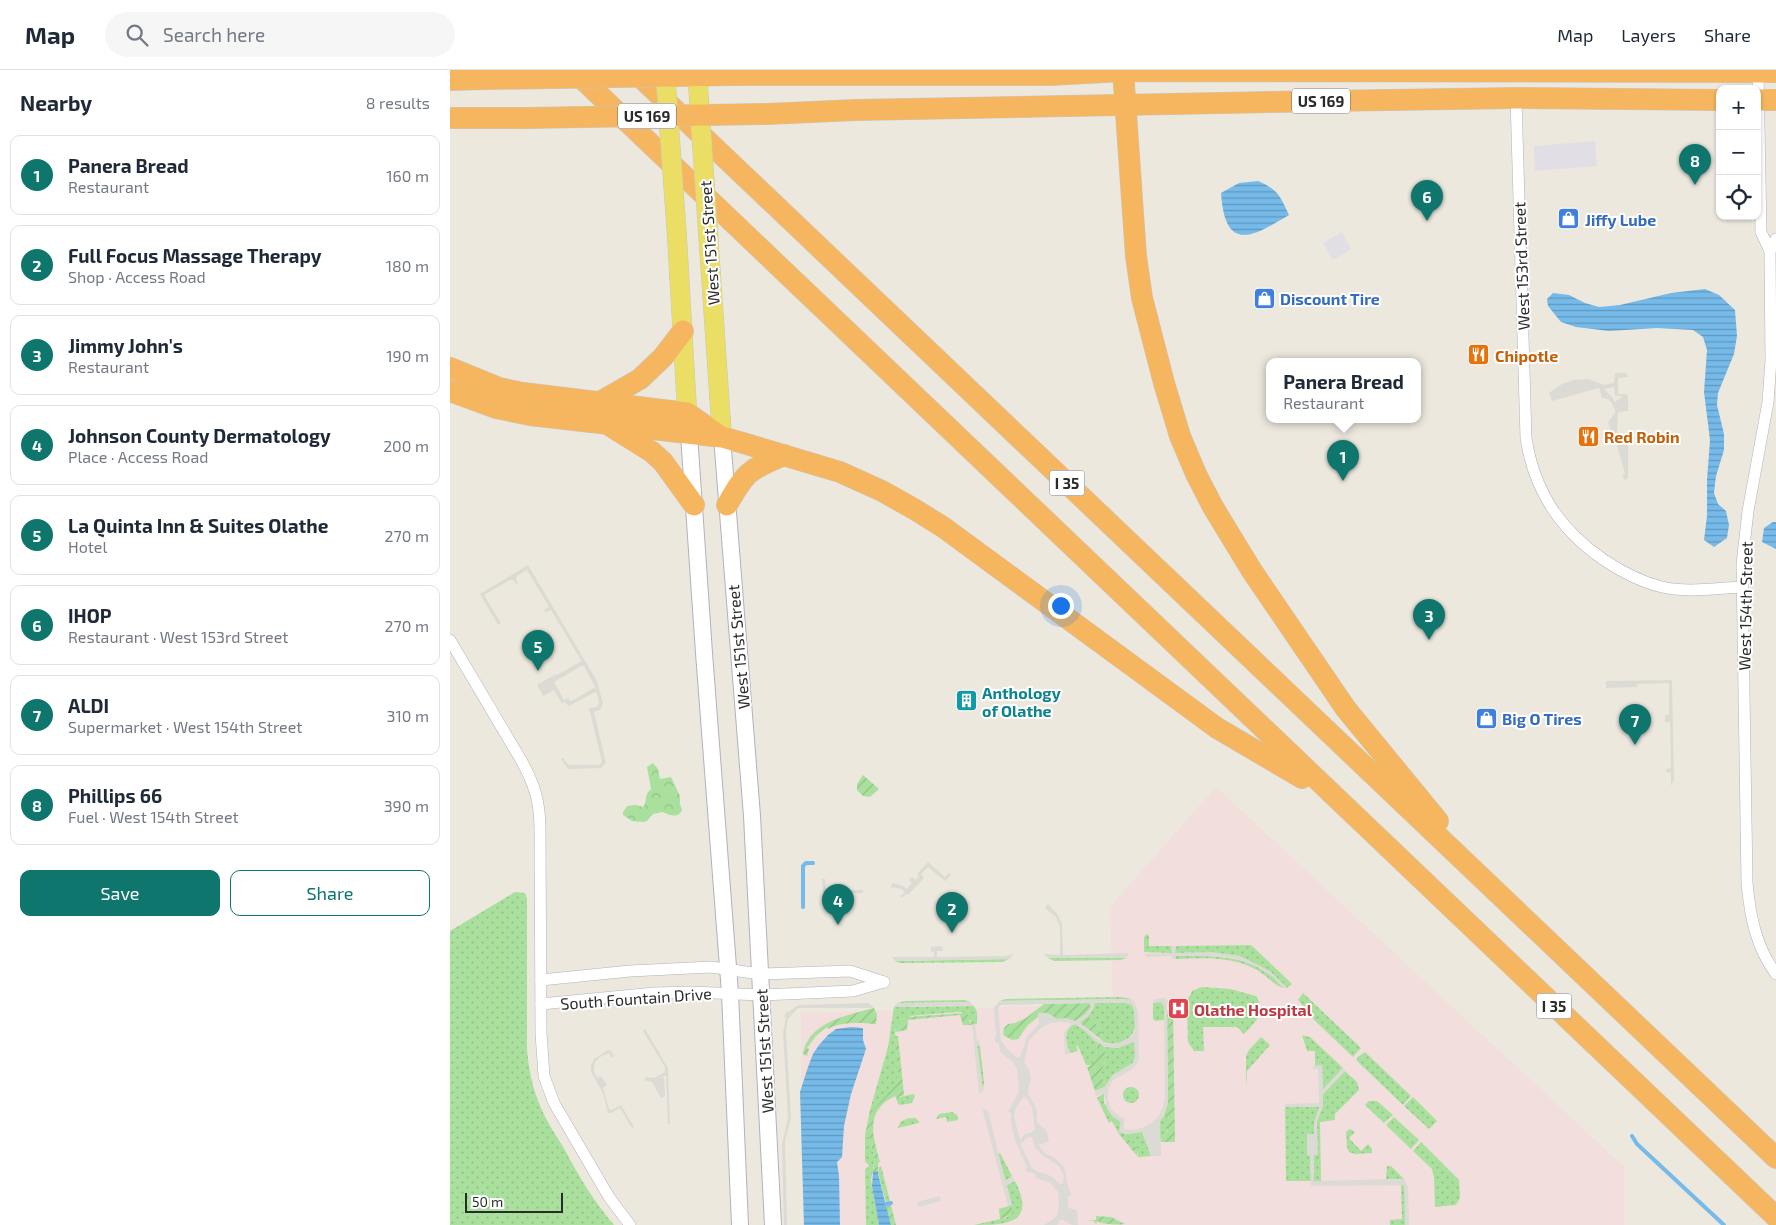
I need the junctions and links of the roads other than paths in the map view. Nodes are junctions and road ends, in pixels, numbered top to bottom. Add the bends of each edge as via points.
1 (572, 70) edge
2 (633, 70) edge
3 (665, 70) edge
4 (697, 70) edge
5 (1520, 70) edge
6 (1115, 71) edge
7 (1200, 71) edge
8 (1053, 72) edge
9 (1767, 72) edge
10 (450, 80) edge
11 (1516, 98) junction
12 (1716, 100) edge
13 (1764, 100) edge
14 (1126, 105) junction
15 (450, 118) edge
16 (1776, 239) edge
17 (1770, 251) junction
18 (683, 331) junction
19 (450, 368) edge
20 (450, 391) edge
21 (598, 403) junction
22 (688, 423) junction
23 (608, 424) junction
24 (722, 438) junction
25 (784, 454) junction
26 (694, 505) junction
27 (727, 505) junction
28 (1743, 586) junction
29 (450, 640) edge
30 (1333, 796) junction
31 (1501, 896) junction
32 (729, 969) junction
33 (760, 974) junction
34 (1776, 974) edge
35 (541, 980) junction
36 (730, 993) junction
37 (760, 995) junction
38 (541, 1004) junction
39 (1776, 1158) edge
40 (1776, 1217) edge
41 (630, 1225) edge
42 (740, 1225) edge
43 (773, 1225) edge

1 - 30 highway, I 35
2 - 31 highway, I 35
3 - 18 main road, West 151st Street, bridge
4 - 24 main road, West 151st Street, bridge
5 - 7 highway, US 169
5 - 9 highway, US 169
6 - 7 highway
6 - 8 highway
6 - 14 highway
8 - 10 highway, bridge
9 - 13 street, West 154th Street
11 - 12 highway, US 169
11 - 14 highway, US 169
11 - 28 street, West 153rd Street via 1526,438 1528,454 1542,490 1552,511 1587,548 1640,580 1678,589
13 - 17 street, West 154th Street via 1761,232
14 - 15 highway, US 169, bridge
14 - 31 highway via 1136,256 1142,298 1164,384 1196,474 1246,563 1346,709
16 - 17 street, West 154th Street
17 - 28 street, West 154th Street via 1768,402 1748,511
18 - 21 highway via 664,356 640,379
18 - 22 main road, West 151st Street
19 - 21 highway via 507,390
20 - 23 highway via 513,412
21 - 22 highway
22 - 23 highway
22 - 24 highway
22 - 26 main road, West 151st Street
23 - 26 highway via 663,462
24 - 25 highway
24 - 27 main road, West 151st Street
25 - 27 highway via 752,469
25 - 30 highway via 840,472 914,509 1217,728
26 - 32 main road, West 151st Street
27 - 33 main road, West 151st Street via 752,816
28 - 34 street, West 154th Street via 1747,883 1758,943
29 - 35 street via 521,760 538,798
30 - 40 highway, I 35
31 - 39 highway, I 35
32 - 33 street, South Fountain Drive
32 - 35 street, South Fountain Drive via 630,971
32 - 36 main road, West 151st Street
33 - 37 main road, West 151st Street
33 - 37 street, South Fountain Drive via 850,971 884,982 853,991
35 - 38 street
36 - 37 street, South Fountain Drive
36 - 38 street, South Fountain Drive via 654,993
36 - 42 main road, West 151st Street
37 - 43 main road, West 151st Street
38 - 41 street via 542,1057 547,1088 604,1190

